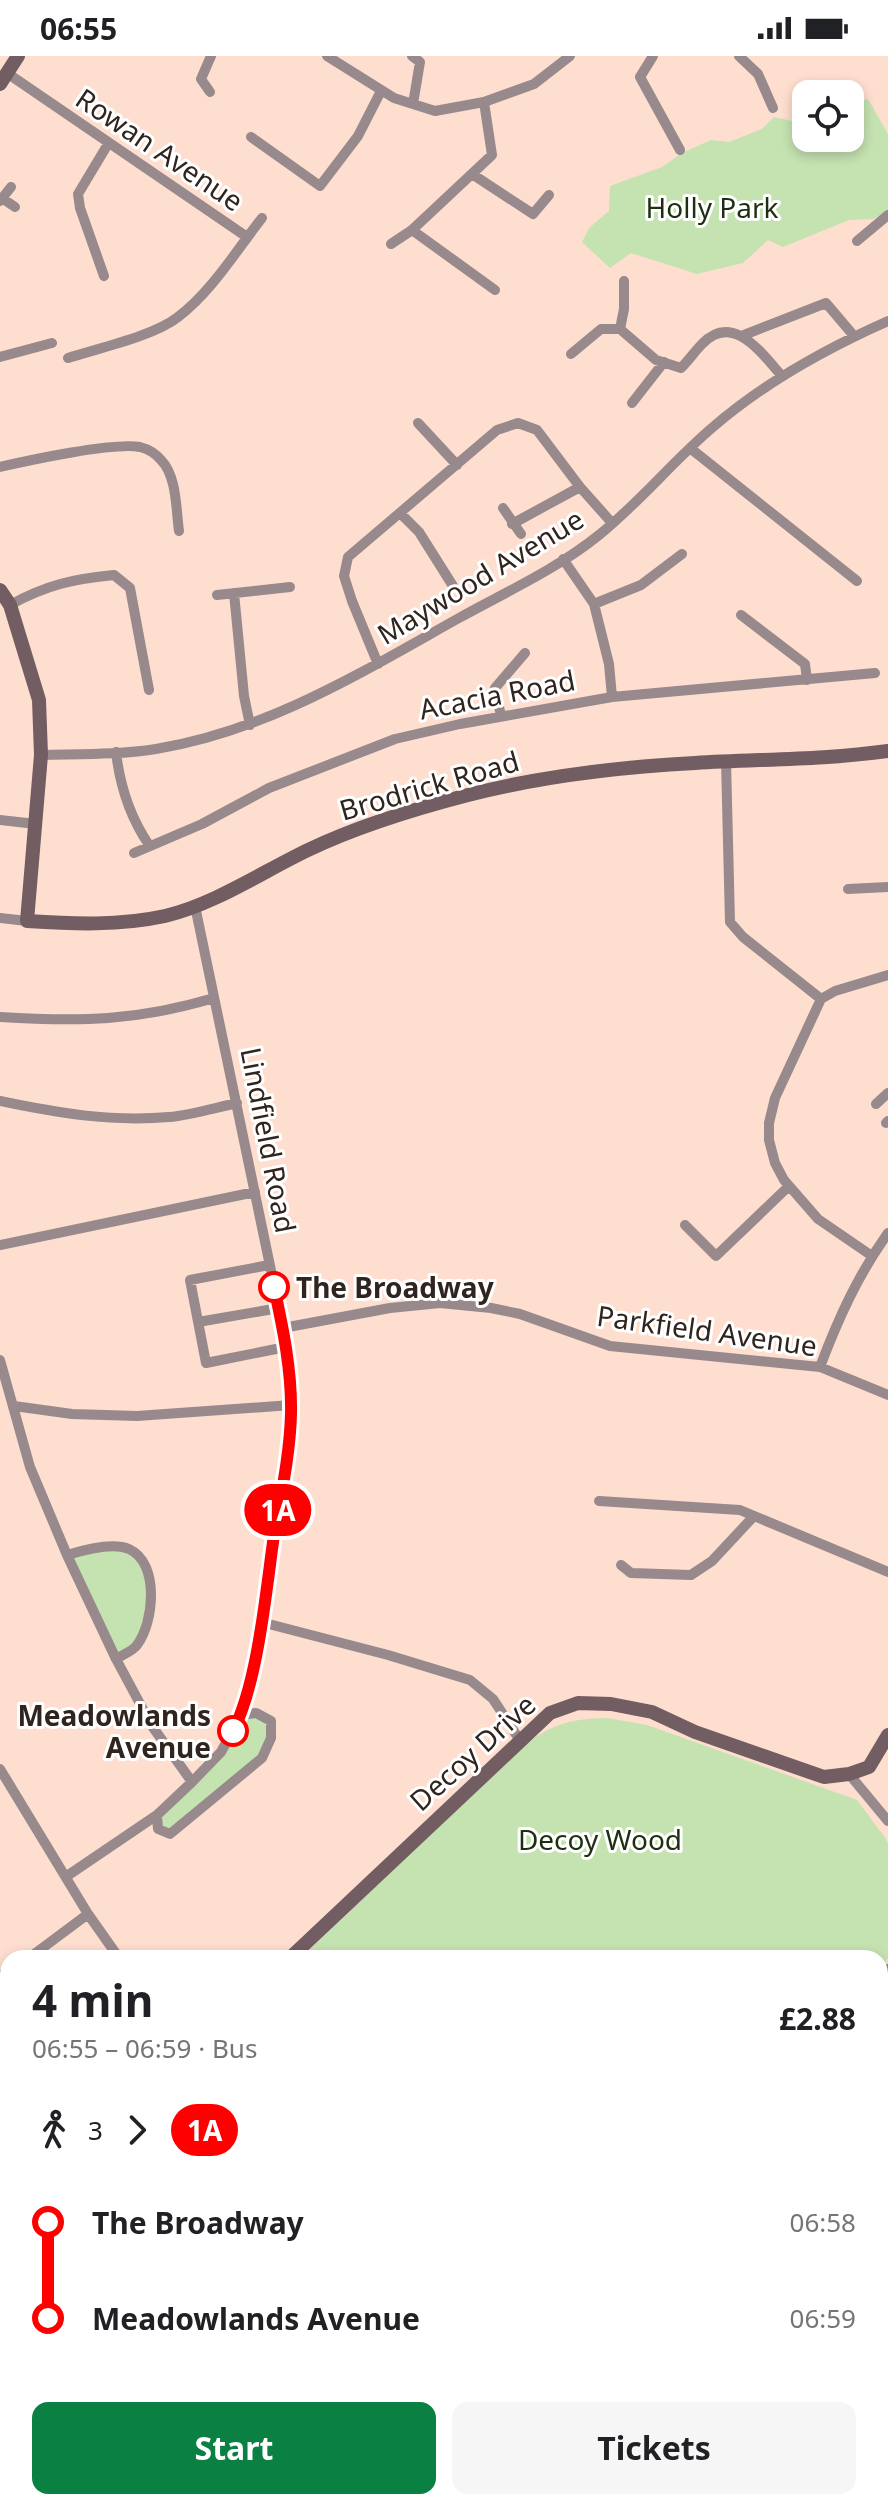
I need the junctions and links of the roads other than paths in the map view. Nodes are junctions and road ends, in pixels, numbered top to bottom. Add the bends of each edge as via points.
1 (18, 56) edge
2 (211, 56) edge
3 (327, 56) edge
4 (412, 56) edge
5 (570, 56) edge
6 (653, 56) edge
7 (739, 56) edge
8 (4, 79) edge
9 (381, 91) junction
10 (210, 92) dead end
11 (484, 102) junction
12 (413, 104) junction
13 (773, 108) dead end
14 (251, 137) dead end
15 (108, 144) junction
16 (680, 150) dead end
17 (472, 174) junction
18 (11, 187) dead end
19 (549, 195) dead end
20 (1, 199) edge
21 (15, 207) dead end
22 (888, 215) edge
23 (262, 218) dead end
24 (412, 230) junction
25 (247, 237) junction
26 (857, 241) dead end
27 (391, 244) dead end
28 (104, 276) dead end
29 (624, 281) dead end
30 (495, 290) dead end
31 (888, 321) edge
32 (620, 329) junction
33 (744, 335) junction
34 (854, 336) junction
35 (52, 343) dead end
36 (571, 354) dead end
37 (0, 357) edge
38 (68, 358) dead end
39 (664, 362) junction
40 (782, 376) junction
41 (632, 403) dead end
42 (418, 423) dead end
43 (690, 448) junction
44 (457, 465) junction
45 (0, 467) edge
46 (580, 487) junction
47 (503, 508) dead end
48 (401, 514) junction
49 (612, 523) junction
50 (512, 524) junction
51 (179, 531) dead end
52 (521, 534) dead end
53 (682, 554) dead end
54 (563, 559) junction
55 (857, 581) dead end
56 (453, 586) dead end
57 (290, 587) dead end
58 (0, 590) edge
59 (234, 593) junction
60 (217, 595) dead end
61 (594, 604) junction
62 (10, 605) junction
63 (741, 615) dead end
64 (525, 653) dead end
65 (378, 664) junction
66 (875, 673) dead end
67 (807, 680) junction
68 (149, 690) dead end
69 (612, 697) junction
70 (501, 716) junction
71 (250, 725) junction
72 (888, 751) edge
73 (116, 752) junction
74 (41, 755) junction
75 (726, 761) junction
76 (0, 820) edge
77 (36, 824) junction
78 (149, 845) junction
79 (134, 853) dead end
80 (888, 887) edge
81 (848, 889) dead end
82 (195, 906) junction
83 (0, 918) edge
84 (27, 921) junction
85 (888, 975) edge
86 (214, 998) junction
87 (821, 999) junction
88 (0, 1017) edge
89 (888, 1093) edge
90 (0, 1101) edge
91 (237, 1103) junction
92 (876, 1104) dead end
93 (789, 1186) junction
94 (255, 1192) junction
95 (685, 1225) dead end
96 (888, 1233) edge
97 (0, 1245) edge
98 (872, 1256) junction
99 (269, 1265) junction
100 (279, 1308) junction
101 (198, 1322) junction
102 (283, 1328) junction
103 (286, 1347) junction
104 (820, 1367) junction
105 (1, 1368) edge
106 (888, 1395) edge
107 (291, 1405) junction
108 (14, 1406) junction
109 (599, 1501) dead end
110 (754, 1516) junction
111 (67, 1555) junction
112 (621, 1565) dead end
113 (888, 1572) edge
114 (261, 1622) junction
115 (116, 1659) junction
116 (241, 1715) junction
117 (888, 1735) edge
118 (519, 1739) junction
119 (0, 1769) edge
120 (849, 1774) junction
121 (192, 1782) junction
122 (157, 1815) junction
123 (888, 1821) edge
124 (67, 1876) junction
125 (88, 1914) junction
126 (40, 1950) edge
127 (113, 1950) edge
128 (298, 1950) edge

1 - 8 street
2 - 10 street via 201,79
3 - 9 street
4 - 12 street via 420,62
5 - 11 street via 534,84
6 - 16 street via 640,77
7 - 13 street via 758,74
8 - 15 street, Rowan Avenue
9 - 12 street
9 - 14 street via 358,136 320,186
11 - 12 street via 435,111
11 - 17 street via 492,155
15 - 25 street, Rowan Avenue
15 - 28 street via 78,194
17 - 19 street via 533,214
17 - 24 street
18 - 20 street
20 - 21 street
22 - 26 street
23 - 25 street, Rowan Avenue
24 - 27 street
24 - 30 street
25 - 38 street, Rowan Avenue via 178,318
29 - 32 street
31 - 34 street, Maywood Avenue
32 - 36 street via 601,329
32 - 39 street
33 - 34 street via 826,303
33 - 39 street via 722,331 704,341 681,368
33 - 40 street
34 - 40 street, Maywood Avenue
35 - 37 street
39 - 41 street
40 - 43 street, Maywood Avenue
42 - 44 street
43 - 49 street, Maywood Avenue
43 - 55 street
44 - 46 street via 497,430 518,423 537,430
44 - 48 street
45 - 51 street via 142,448 163,461 168,471
46 - 49 street
46 - 50 street
47 - 50 street
48 - 56 street via 419,532
48 - 65 street via 348,557 344,576
49 - 54 street, Maywood Avenue
50 - 52 street
53 - 61 street via 641,585
54 - 61 street
54 - 65 street, Maywood Avenue
57 - 59 street
58 - 62 street
59 - 60 street
59 - 71 street
61 - 69 street
62 - 68 street via 61,582 114,575 130,588
62 - 74 street via 39,700
63 - 67 street via 805,664
64 - 70 street via 495,688
65 - 71 street, Maywood Avenue
66 - 67 street, Acacia Road
67 - 69 street, Acacia Road
69 - 70 street, Acacia Road
70 - 78 street, Acacia Road via 381,744 269,788
71 - 73 street, Maywood Avenue via 169,746
72 - 75 street, Brodrick Road
73 - 74 street, Maywood Avenue
73 - 78 street via 134,822
74 - 77 street
75 - 82 street, Brodrick Road via 582,773 467,795 322,844
75 - 87 street via 730,922
76 - 77 street
77 - 84 street
78 - 79 street, Acacia Road
80 - 81 street
82 - 84 street, Brodrick Road via 123,923
82 - 86 street, Lindfield Road
83 - 84 street, Brodrick Road
85 - 87 street
86 - 88 street via 133,1017
86 - 91 street, Lindfield Road
87 - 93 street via 775,1098 769,1123 775,1163
89 - 92 street
90 - 91 street via 57,1114 133,1119
91 - 94 street, Lindfield Road
93 - 95 street via 716,1256
93 - 98 street via 818,1219
94 - 97 street
94 - 99 street, Lindfield Road
96 - 98 street
98 - 104 street via 839,1317
99 - 100 street, Lindfield Road
99 - 101 street via 190,1280
100 - 101 street
100 - 102 street, Lindfield Road
101 - 103 street via 206,1363
102 - 103 street, Lindfield Road
102 - 104 street, Parkfield Avenue via 440,1303 520,1314 610,1346
103 - 107 street, Lindfield Road
104 - 106 street, Parkfield Avenue
105 - 108 street
107 - 108 street via 137,1416
107 - 114 street, Lindfield Road
108 - 111 street via 30,1467
109 - 110 street via 740,1510
110 - 112 street via 712,1561 691,1575 631,1573
110 - 113 street
111 - 115 street
111 - 115 street via 129,1548 147,1565 148,1618 136,1647
114 - 116 street, Lindfield Road
114 - 118 street via 470,1680 493,1699
115 - 121 street via 152,1726
116 - 121 street, Lindfield Road via 221,1752
116 - 122 street via 256,1713 271,1721 271,1738 262,1758 170,1834 158,1829
117 - 120 street, Decoy Drive via 869,1767
118 - 120 street, Decoy Drive via 550,1713 578,1703 611,1704 652,1712 824,1777
118 - 128 street, Decoy Drive
119 - 124 street
120 - 123 street
121 - 122 street, Lindfield Road
122 - 124 street, Lindfield Road
124 - 125 street
125 - 126 street
125 - 127 street

